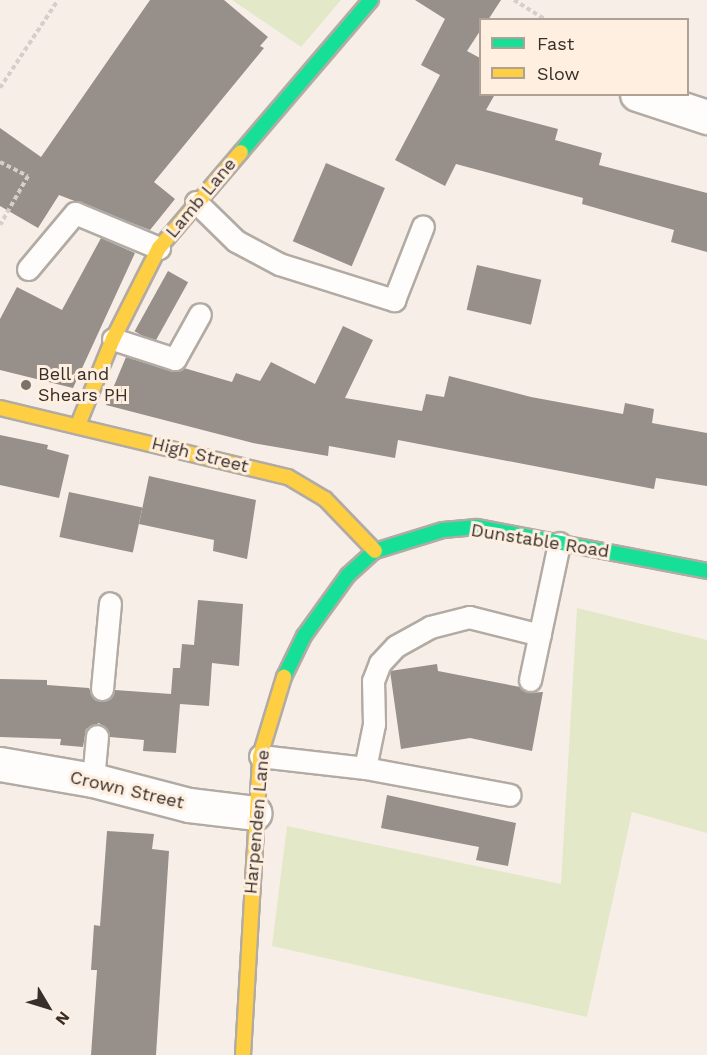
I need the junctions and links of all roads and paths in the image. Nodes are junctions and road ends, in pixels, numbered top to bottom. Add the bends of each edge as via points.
1 (58, 0) edge
2 (371, 0) edge
3 (514, 0) edge
4 (543, 18) edge
5 (0, 88) edge
6 (643, 96) edge
7 (707, 117) edge
8 (0, 162) edge
9 (196, 202) junction
10 (0, 225) edge
11 (423, 226) dead end
12 (159, 248) junction
13 (28, 268) dead end
14 (200, 314) dead end
15 (113, 339) junction
16 (0, 408) edge
17 (78, 425) junction
18 (559, 543) junction
19 (375, 551) junction
20 (707, 571) edge
21 (110, 603) dead end
22 (540, 635) junction
23 (530, 680) dead end
24 (102, 689) dead end
25 (97, 736) dead end
26 (260, 756) junction
27 (0, 764) edge
28 (365, 768) junction
29 (93, 780) junction
30 (510, 795) dead end
31 (255, 813) junction
32 (243, 1055) edge

1 - 5 path
2 - 9 street, Lamb Lane
3 - 4 path
6 - 7 street
8 - 10 path via 28,176
9 - 11 lane via 236,241 279,264 394,300
9 - 12 street, Lamb Lane
12 - 13 lane via 75,213
12 - 15 street, Lamb Lane
14 - 15 lane via 175,359
15 - 17 street, Lamb Lane
16 - 17 street, High Street
17 - 19 street, High Street via 288,477 325,499
18 - 19 street, Dunstable Road via 477,526 443,530
18 - 20 street, Dunstable Road
18 - 22 lane
19 - 26 street, Harpenden Lane via 348,575 304,636 277,695
21 - 24 lane
22 - 23 lane
22 - 28 lane via 468,617 430,627 396,646 380,663 373,681 374,724
25 - 29 lane
26 - 28 lane
26 - 31 street, Harpenden Lane
27 - 29 street, Crown Street
28 - 30 lane
29 - 31 street, Crown Street via 189,805
31 - 32 street, Harpenden Lane

